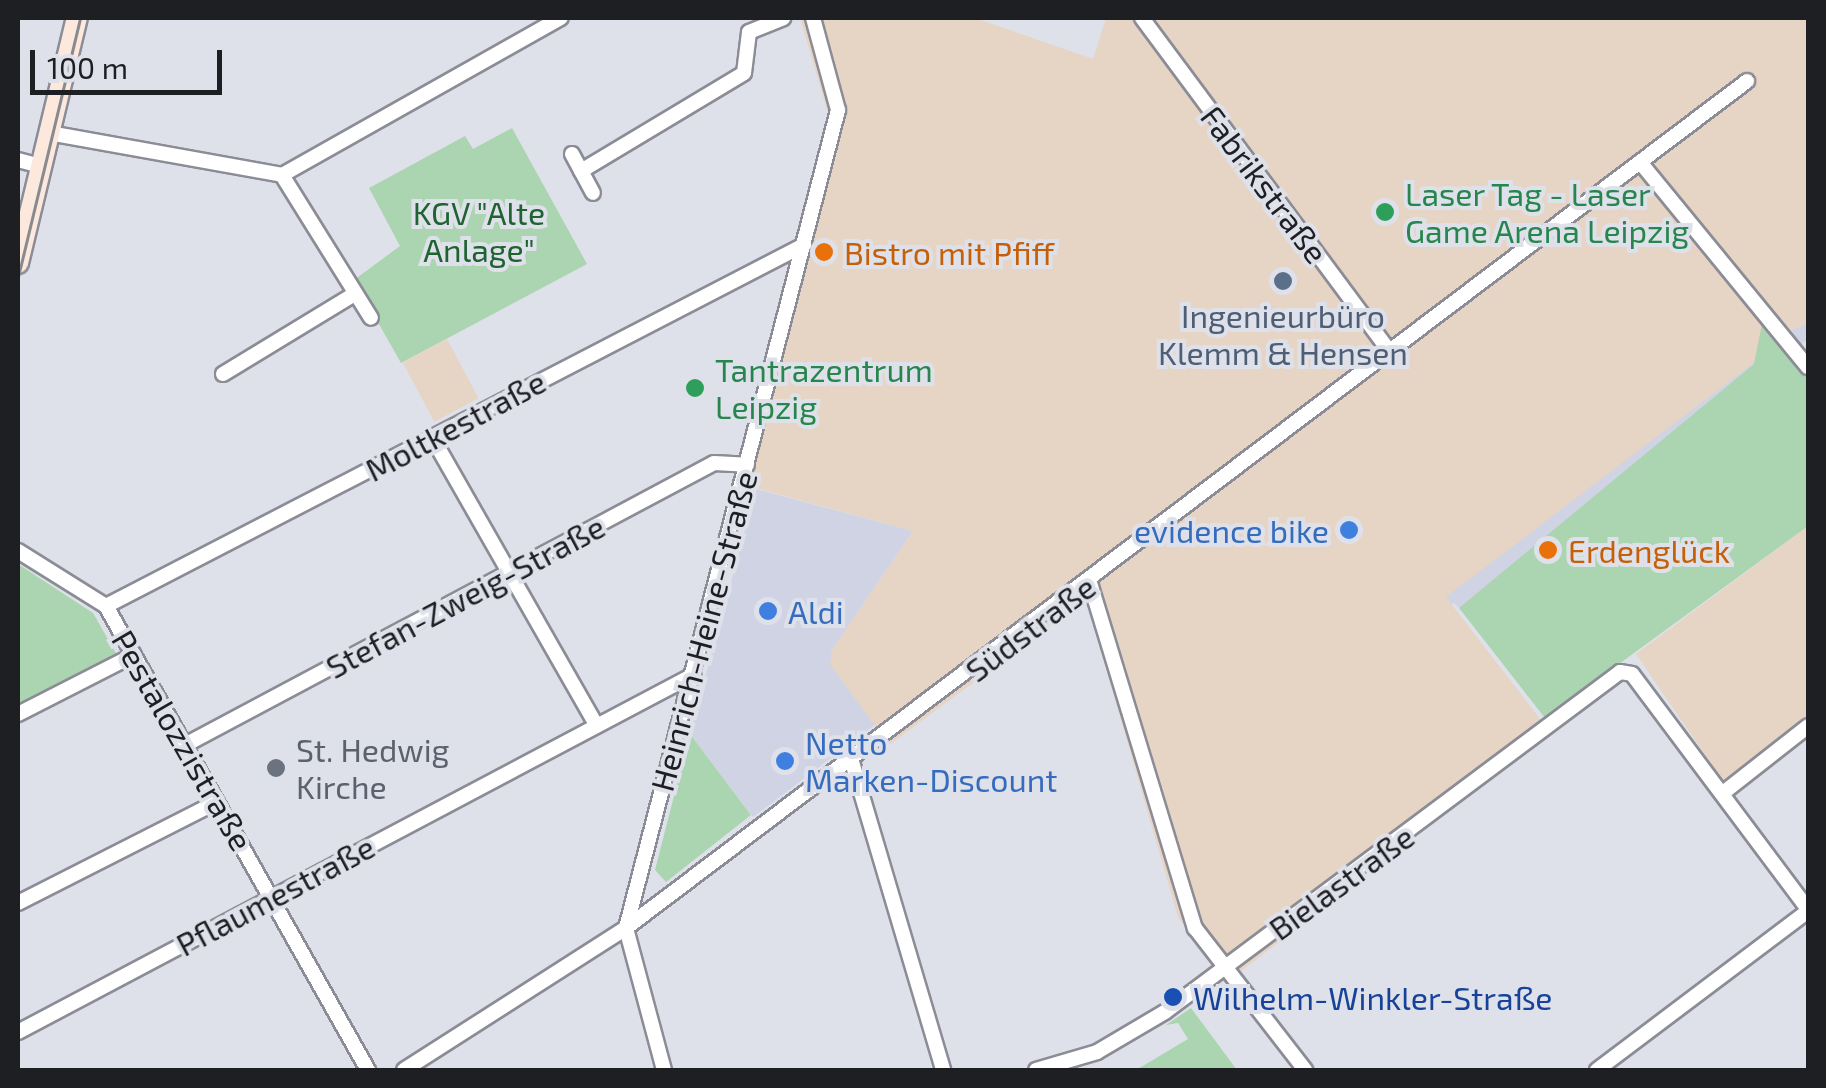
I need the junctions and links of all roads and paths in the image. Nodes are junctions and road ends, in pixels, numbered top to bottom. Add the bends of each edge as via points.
1 (77, 18) edge
2 (561, 18) edge
3 (783, 18) edge
4 (813, 18) edge
5 (1142, 18) edge
6 (1747, 81) dead end
7 (49, 132) junction
8 (572, 154) dead end
9 (18, 160) edge
10 (1640, 162) junction
11 (41, 166) junction
12 (581, 170) junction
13 (282, 175) junction
14 (593, 192) dead end
15 (804, 245) junction
16 (18, 263) edge
17 (352, 295) junction
18 (372, 318) dead end
19 (1388, 350) junction
20 (1808, 367) edge
21 (223, 374) dead end
22 (432, 437) junction
23 (747, 465) junction
24 (18, 551) edge
25 (509, 573) junction
26 (1090, 584) junction
27 (106, 606) junction
28 (134, 655) junction
29 (693, 675) junction
30 (18, 714) edge
31 (595, 723) junction
32 (1808, 726) edge
33 (185, 745) junction
34 (852, 762) junction
35 (1723, 793) junction
36 (217, 802) junction
37 (272, 897) junction
38 (18, 902) edge
39 (1808, 910) edge
40 (626, 928) junction
41 (1226, 967) junction
42 (18, 1032) edge
43 (368, 1070) edge
44 (404, 1070) edge
45 (664, 1070) edge
46 (943, 1070) edge
47 (1036, 1070) edge
48 (1305, 1070) edge
49 (1597, 1070) edge

1 - 7 street
2 - 13 street
3 - 12 street via 749,32 744,73
4 - 15 street, Heinrich-Heine-Straße via 838,110
5 - 19 street, Fabrikstraße
6 - 10 street, Südstraße
7 - 11 street
7 - 13 street
8 - 12 street
9 - 11 street
10 - 19 street, Südstraße
10 - 20 street
11 - 16 street
12 - 14 street
13 - 17 street
15 - 22 street, Moltkestraße
15 - 23 street, Heinrich-Heine-Straße
17 - 18 street
17 - 21 street
19 - 26 street, Südstraße
22 - 25 street
22 - 27 street, Moltkestraße
23 - 25 street, Stefan-Zweig-Straße via 714,463
23 - 29 street, Heinrich-Heine-Straße
24 - 27 street, Pestalozzistraße
25 - 31 street
25 - 33 street, Stefan-Zweig-Straße
26 - 34 street, Südstraße
26 - 41 street via 1182,899
27 - 28 street, Pestalozzistraße
28 - 30 street
28 - 33 street, Pestalozzistraße
29 - 31 street, Pflaumestraße
29 - 40 street, Heinrich-Heine-Straße
31 - 37 street, Pflaumestraße
32 - 35 street
33 - 36 street, Pestalozzistraße
34 - 40 street, Südstraße
34 - 46 street
35 - 39 street
35 - 41 street, Bielastraße via 1632,674 1620,672
36 - 37 street, Pestalozzistraße
36 - 38 street
37 - 42 street, Pflaumestraße
37 - 43 street, Pestalozzistraße
39 - 49 street
40 - 44 street, Südstraße
40 - 45 street, Heinrich-Heine-Straße
41 - 47 street, Bielastraße via 1097,1052
41 - 48 street

